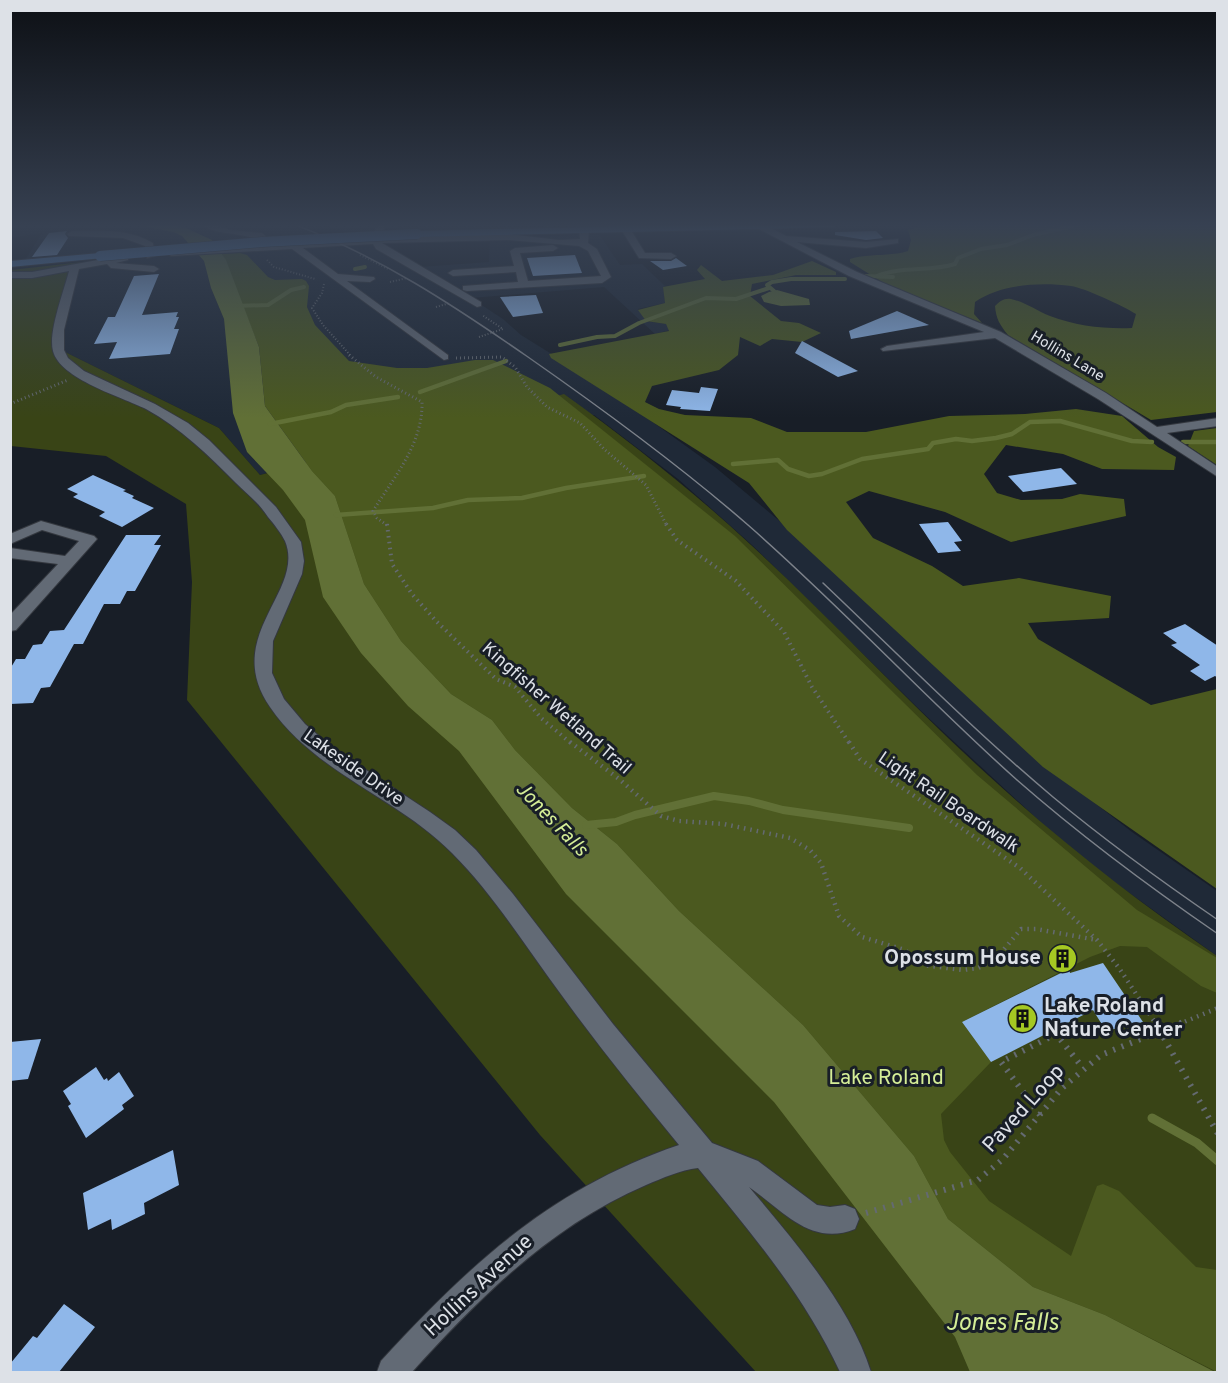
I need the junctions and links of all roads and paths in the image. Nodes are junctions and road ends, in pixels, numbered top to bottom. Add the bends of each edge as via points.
1 (73, 289) edge
2 (322, 289) edge
3 (350, 289) edge
4 (453, 289) edge
5 (888, 289) edge
6 (477, 304) dead end
7 (997, 334) junction
8 (887, 349) dead end
9 (444, 357) dead end
10 (460, 358) dead end
11 (80, 374) junction
12 (10, 404) edge
13 (1218, 422) edge
14 (1156, 431) junction
15 (1218, 473) edge
16 (10, 540) edge
17 (10, 553) edge
18 (69, 561) junction
19 (10, 626) edge
20 (1096, 940) junction
21 (1218, 1008) edge
22 (1161, 1032) junction
23 (1083, 1068) junction
24 (1040, 1115) junction
25 (1218, 1134) edge
26 (705, 1154) junction
27 (845, 1219) joint
28 (392, 1372) edge
29 (856, 1372) edge

1 - 11 street, Lakeside Drive via 58,330 57,345 63,360
2 - 20 path, Kingfisher Wetland Trail via 312,308 318,320 351,357 375,376 422,402 422,419 415,440 373,511 388,525 392,564 412,594 496,679 515,687 541,718 661,816 790,838 810,850 821,863 839,916 862,937 905,950 923,965 978,968 995,960 1021,929
3 - 9 street
4 - 6 street
5 - 7 street, Hollins Lane
7 - 8 street
7 - 14 street, Hollins Lane
10 - 20 path, Light Rail Boardwalk via 502,357 547,407 580,423 604,450 646,484 661,518 677,540 736,581 784,632 812,687 860,759 1020,868
11 - 12 path
11 - 26 street, Lakeside Drive via 174,420 204,443 280,521 293,542 296,561 289,588 261,652 263,678 275,704 315,745 464,850 605,1034
13 - 14 street
14 - 15 street, Hollins Lane
16 - 18 street via 41,525 89,539
17 - 18 street
18 - 19 street
20 - 22 path, Light Rail Boardwalk
21 - 22 path, Paved Loop
22 - 23 path, Paved Loop via 1101,1054
22 - 25 path
23 - 24 path, Paved Loop
23 - 24 path via 1056,1034 1001,1062
24 - 27 path, Paved Loop via 1004,1159 978,1180
26 - 27 street via 741,1165 807,1215 830,1222
26 - 28 street, Hollins Avenue via 679,1158 642,1172 604,1190 533,1235 465,1294
26 - 29 street, Lakeside Drive via 811,1287

